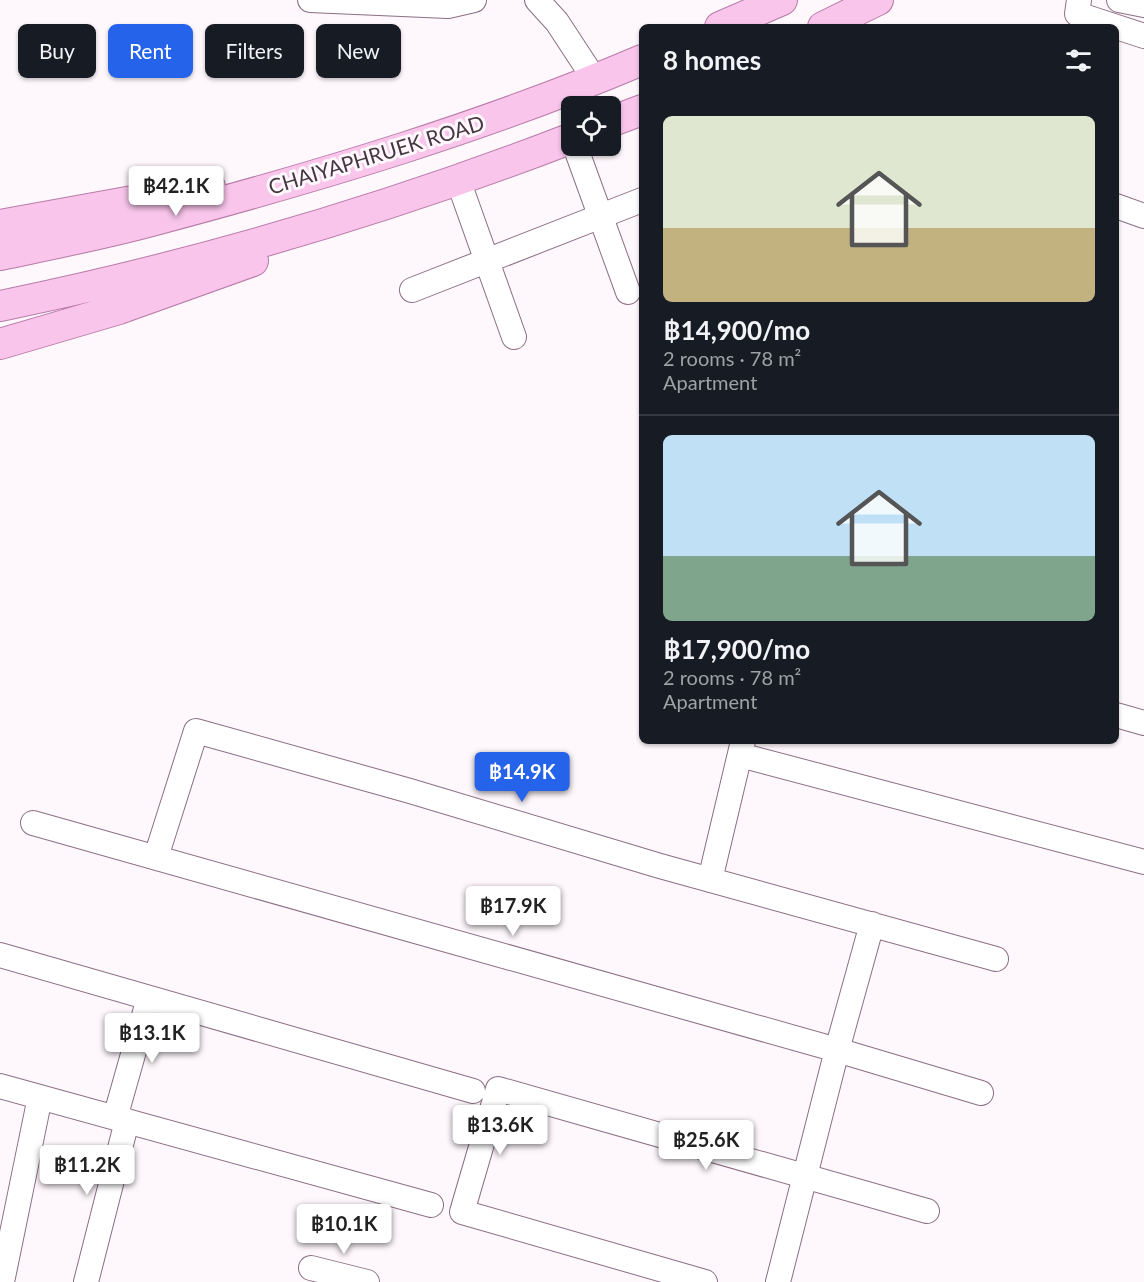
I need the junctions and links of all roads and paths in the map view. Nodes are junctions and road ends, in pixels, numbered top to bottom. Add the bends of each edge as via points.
1 (310, 0) edge
2 (474, 0) edge
3 (537, 0) edge
4 (878, 0) edge
5 (1079, 0) edge
6 (1119, 0) edge
7 (777, 1) edge
8 (1144, 5) edge
9 (727, 24) edge
10 (829, 24) edge
11 (1107, 24) edge
12 (1119, 28) edge
13 (1144, 36) edge
14 (639, 61) edge
15 (595, 80) junction
16 (561, 142) edge
17 (579, 156) edge
18 (344, 167) junction
19 (458, 180) junction
20 (429, 191) junction
21 (639, 201) edge
22 (1119, 207) edge
23 (601, 216) junction
24 (1144, 216) edge
25 (0, 225) edge
26 (0, 255) edge
27 (487, 261) junction
28 (412, 290) dead end
29 (628, 292) dead end
30 (0, 306) edge
31 (514, 337) dead end
32 (0, 344) edge
33 (1119, 716) edge
34 (1144, 723) edge
35 (742, 748) edge
36 (33, 823) dead end
37 (156, 857) junction
38 (1144, 862) edge
39 (710, 880) junction
40 (873, 924) junction
41 (0, 955) edge
42 (996, 959) dead end
43 (149, 998) junction
44 (837, 1050) junction
45 (0, 1086) edge
46 (473, 1091) dead end
47 (981, 1093) dead end
48 (40, 1097) junction
49 (121, 1120) junction
50 (804, 1177) junction
51 (431, 1205) dead end
52 (8, 1209) edge
53 (927, 1211) dead end
54 (311, 1268) dead end
55 (2, 1282) edge
56 (86, 1282) edge
57 (367, 1282) edge
58 (705, 1282) edge
59 (778, 1282) edge

1 - 2 street via 448,6
3 - 15 street via 557,22
4 - 10 main road
5 - 11 street via 1077,14
6 - 8 street
7 - 9 main road
12 - 13 street
14 - 15 main road, CHAIYAPHRUEK ROAD
15 - 18 main road, CHAIYAPHRUEK ROAD
16 - 19 main road
17 - 23 street
18 - 25 main road
18 - 26 main road, CHAIYAPHRUEK ROAD via 153,220
19 - 20 main road
19 - 27 street
20 - 30 main road via 155,270
20 - 32 main road via 214,276
21 - 23 street
22 - 24 street
23 - 27 street
23 - 29 street
27 - 28 street
27 - 31 street
33 - 34 street
35 - 38 street
35 - 39 street
36 - 37 street
37 - 39 street via 196,730
37 - 44 street
39 - 40 street
40 - 42 street
40 - 44 street
41 - 43 street
43 - 46 street
43 - 49 street
44 - 47 street
44 - 50 street
45 - 48 street
48 - 49 street
48 - 52 street
49 - 51 street
49 - 56 street
50 - 53 street
50 - 58 street via 498,1089 462,1212
50 - 59 street
52 - 55 street
54 - 57 street

